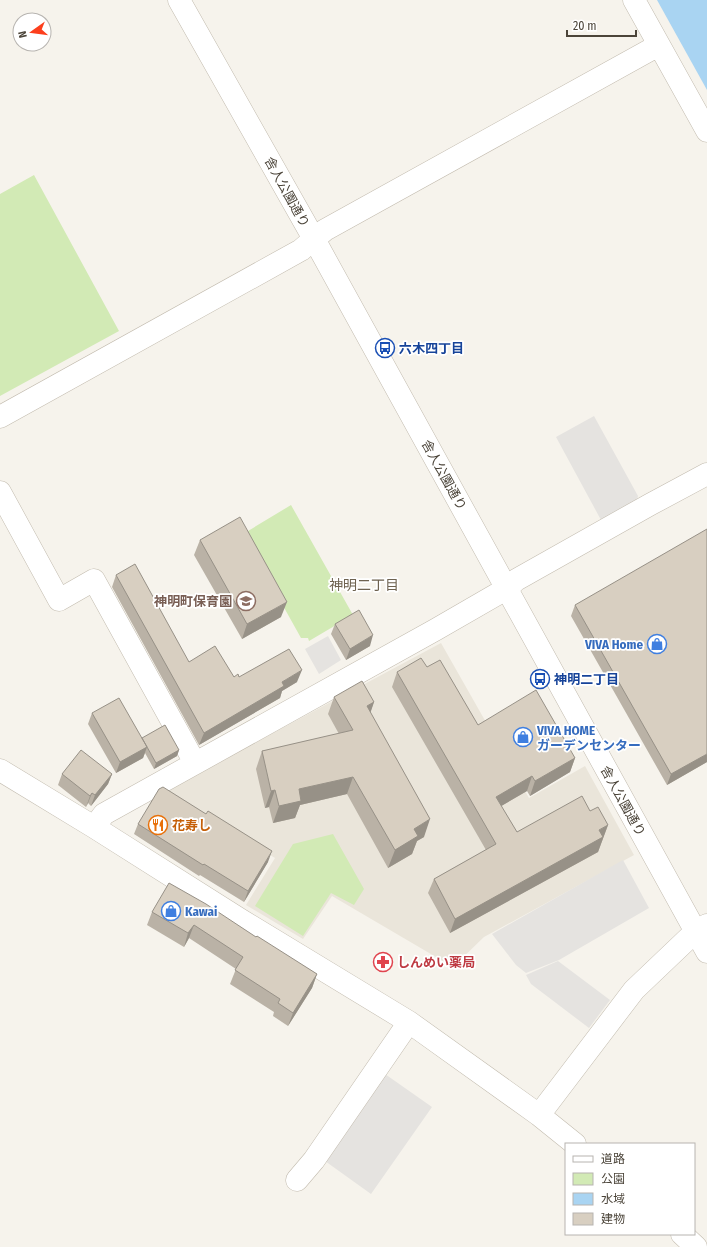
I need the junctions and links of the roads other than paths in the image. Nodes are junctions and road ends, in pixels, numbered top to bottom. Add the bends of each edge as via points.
1 (179, 0) edge
2 (634, 0) edge
3 (659, 45) junction
4 (707, 131) edge
5 (314, 239) junction
6 (0, 418) edge
7 (707, 474) edge
8 (0, 492) edge
9 (506, 588) junction
10 (195, 763) junction
11 (0, 770) edge
12 (94, 827) junction
13 (701, 928) edge
14 (707, 952) edge
15 (409, 1022) junction
16 (539, 1116) junction
17 (574, 1143) edge
18 (297, 1180) dead end
19 (683, 1235) edge
20 (696, 1247) edge

1 - 5 street, 舎人公園通り
2 - 3 street
3 - 4 street
3 - 5 street via 332,226
5 - 6 street via 301,250
5 - 9 street, 舎人公園通り
7 - 9 street via 523,576
8 - 10 street via 59,600 94,580
9 - 10 street
9 - 13 street, 舎人公園通り
10 - 12 street via 104,814
11 - 12 street
12 - 15 street
13 - 14 street, 舎人公園通り
13 - 16 street via 634,990
15 - 16 street
15 - 18 street via 314,1160
16 - 17 street
19 - 20 street

